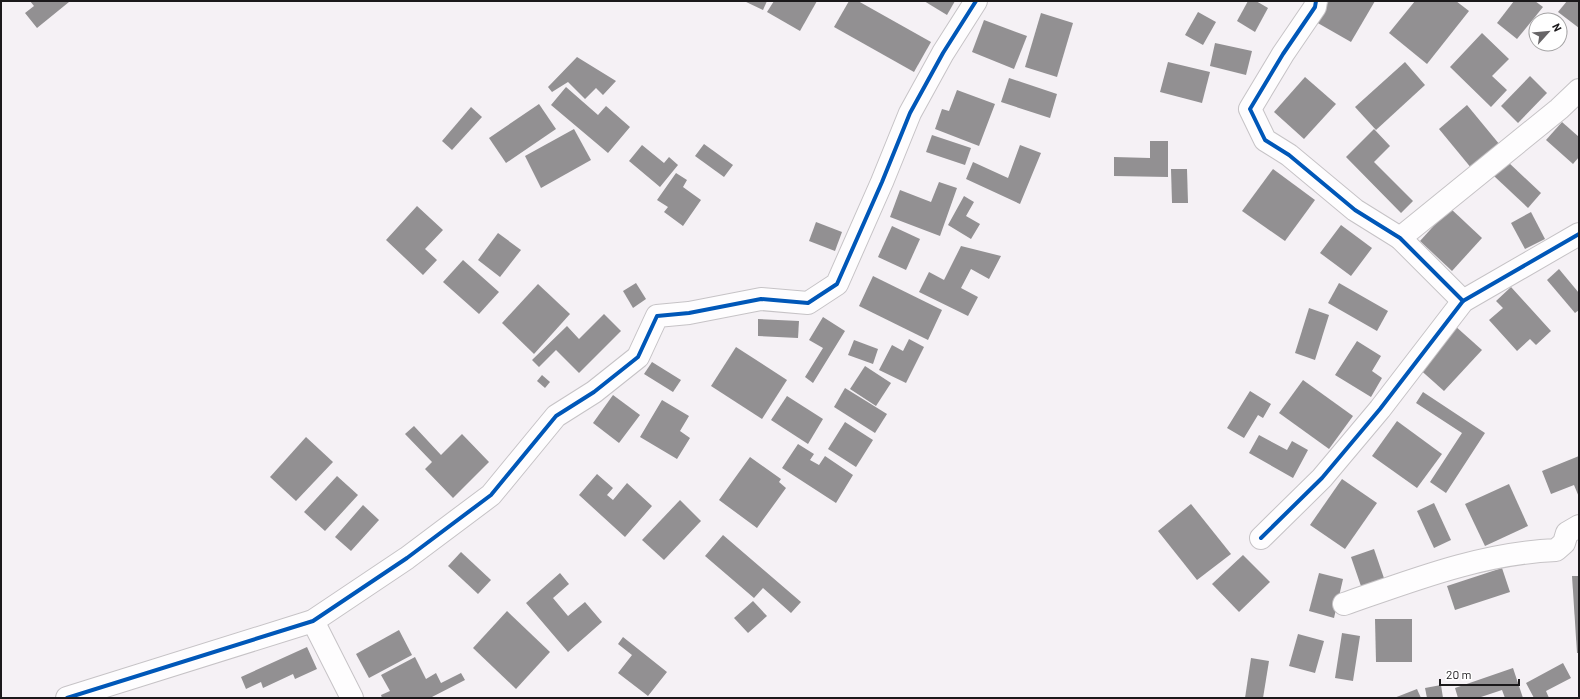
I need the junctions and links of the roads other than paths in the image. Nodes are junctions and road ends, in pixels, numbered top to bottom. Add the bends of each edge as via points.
1 (976, 1) edge
2 (1316, 1) edge
3 (1579, 90) edge
4 (1579, 234) edge
5 (1400, 238) junction
6 (1463, 301) junction
7 (1579, 526) edge
8 (1261, 538) dead end
9 (1344, 604) dead end
10 (313, 621) junction
11 (67, 698) edge
12 (352, 698) edge

1 - 10 street via 943,53 910,113 837,284 808,303 761,299 689,313 657,316 638,357 594,392 556,416 491,495 407,558
2 - 5 street via 1315,7 1250,109 1265,140 1289,155 1355,210
3 - 5 street
4 - 6 street
5 - 6 street
6 - 8 street via 1380,409 1322,478
7 - 9 street via 1567,533 1564,543 1556,550 1491,558 1425,575
10 - 11 street
10 - 12 street

